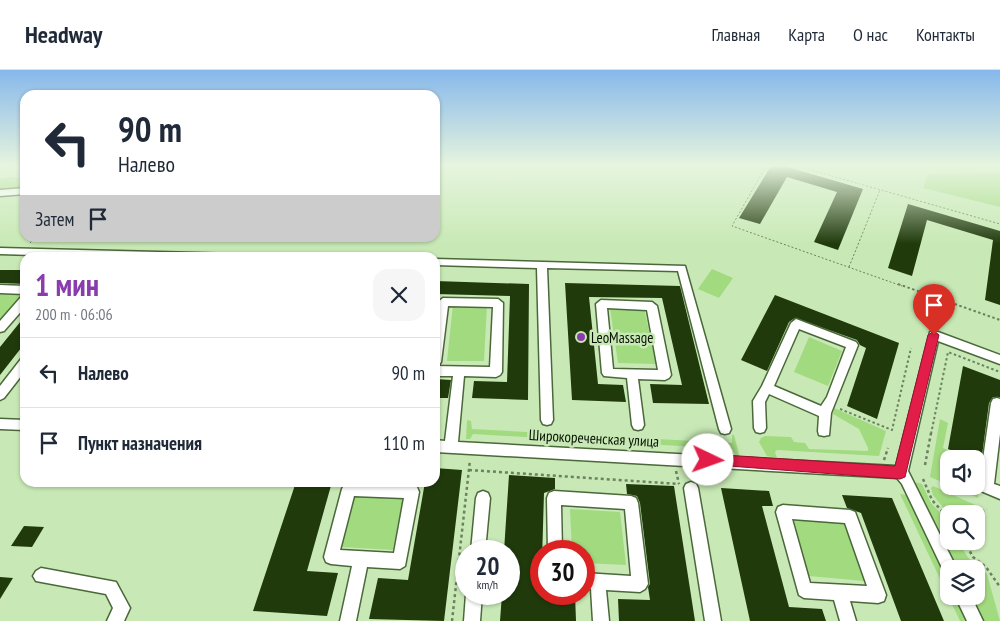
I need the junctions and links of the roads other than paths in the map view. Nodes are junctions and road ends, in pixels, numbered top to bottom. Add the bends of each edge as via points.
1 (16, 192) edge
2 (0, 193) edge
3 (0, 251) edge
4 (22, 252) edge
5 (440, 262) edge
6 (542, 264) junction
7 (0, 289) edge
8 (20, 290) edge
9 (20, 306) edge
10 (440, 324) edge
11 (0, 328) edge
12 (1000, 360) edge
13 (20, 369) edge
14 (440, 371) edge
15 (459, 372) junction
16 (632, 374) junction
17 (767, 388) junction
18 (0, 395) edge
19 (1000, 404) edge
20 (827, 409) junction
21 (546, 420) dead end
22 (0, 424) edge
23 (20, 425) edge
24 (638, 425) dead end
25 (760, 428) dead end
26 (725, 429) dead end
27 (824, 431) dead end
28 (440, 446) edge
29 (451, 447) junction
30 (900, 472) junction
31 (691, 488) dead end
32 (1000, 494) edge
33 (483, 498) dead end
34 (479, 540) edge
35 (554, 540) edge
36 (361, 559) junction
37 (946, 560) edge
38 (41, 576) dead end
39 (595, 581) edge
40 (839, 592) junction
41 (595, 597) edge
42 (473, 605) edge
43 (968, 605) edge
44 (115, 621) edge
45 (348, 621) edge
46 (472, 621) edge
47 (601, 621) edge
48 (713, 621) edge
49 (848, 621) edge
50 (976, 621) edge

1 - 2 street
3 - 4 street
5 - 6 street
6 - 21 street
6 - 26 street via 682,268
7 - 8 street
9 - 11 street
10 - 15 street via 443,302 498,303 496,372
12 - 30 street via 934,335
13 - 18 street
14 - 15 street
15 - 29 street
16 - 16 street via 608,373 601,304 652,306 666,375
16 - 24 street
17 - 20 street
17 - 20 street via 796,323 852,345
17 - 25 street via 759,401
19 - 32 street via 997,403 986,487
20 - 27 street
22 - 23 street
28 - 29 street, Широкореченская улица
29 - 30 street, Широкореченская улица
30 - 37 street via 907,480
31 - 48 street
33 - 34 street
35 - 39 street via 554,498 631,503 640,584
36 - 36 street via 331,557 349,489 412,492 400,561
36 - 45 street
38 - 44 street via 111,587 122,608
40 - 40 street via 804,590 783,512 850,517 878,595
40 - 49 street
41 - 47 street
42 - 46 street
43 - 50 street

